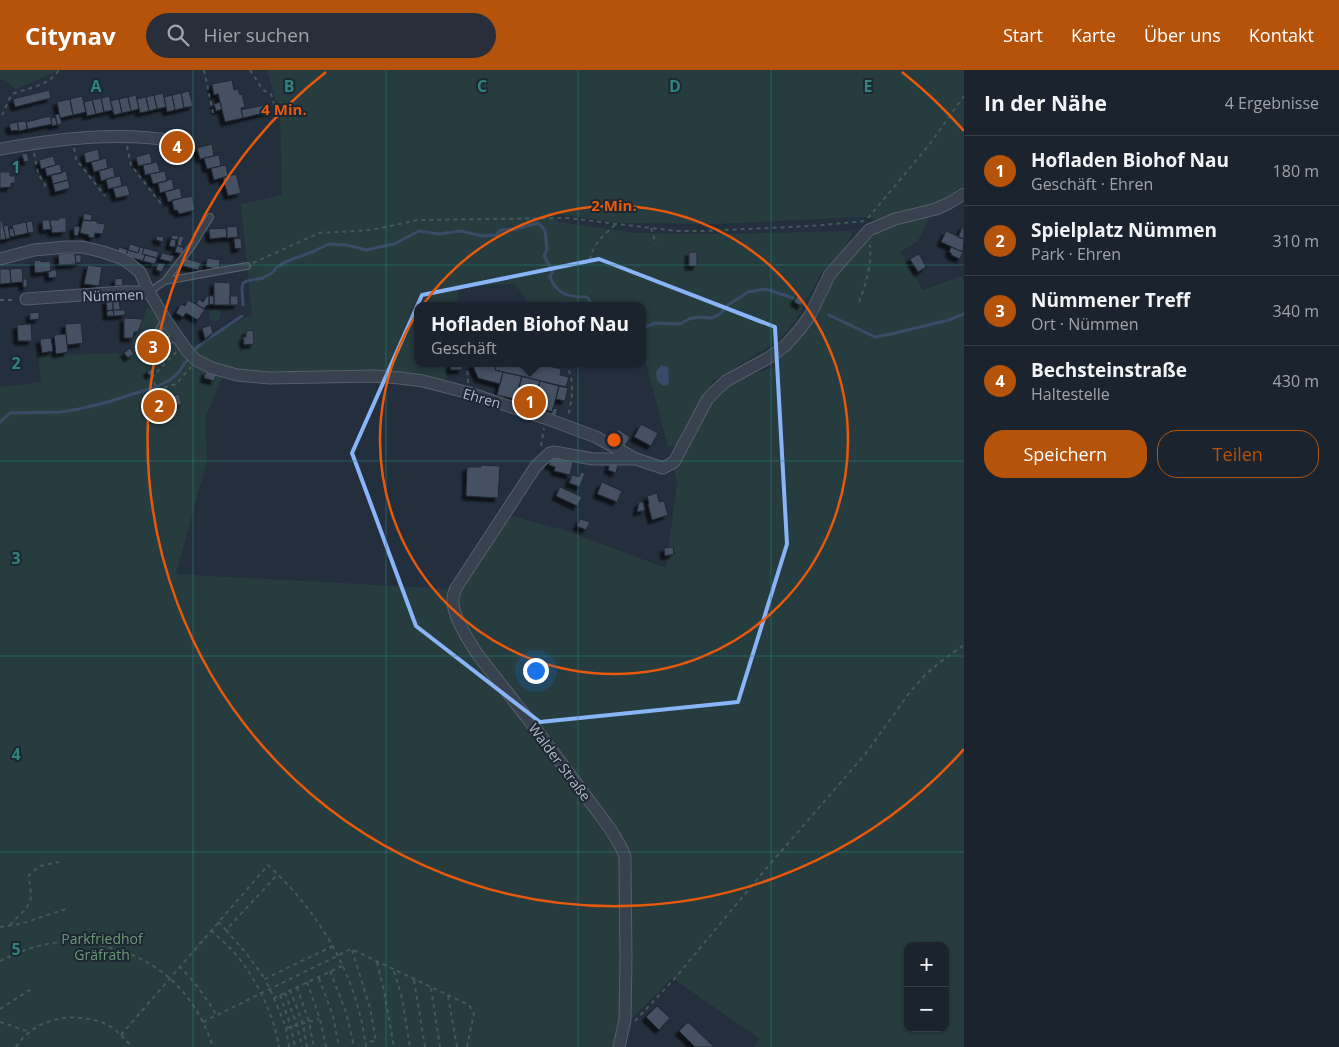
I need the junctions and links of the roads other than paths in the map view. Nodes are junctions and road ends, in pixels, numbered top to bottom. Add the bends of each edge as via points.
1 (175, 141) dead end
2 (0, 149) edge
3 (964, 194) edge
4 (210, 217) dead end
5 (0, 259) edge
6 (247, 266) road end
7 (165, 281) junction
8 (149, 292) junction
9 (26, 299) road end
10 (187, 350) joint
11 (636, 459) junction
12 (618, 1047) edge

1 - 2 street via 93,136
3 - 11 street via 936,209 895,219 869,230 830,274 809,317 793,337 770,357 726,381 707,400 674,462 663,468
4 - 7 lane
5 - 8 street via 34,250 83,247 129,263 140,272
6 - 7 lane
7 - 8 lane
8 - 9 street, Nümmen
8 - 10 street, Nümmen
10 - 11 street, Ehren via 212,368 258,377 374,376 423,381 545,418 596,437
11 - 12 street, Walder Straße via 593,459 550,453 541,461 456,588 453,606 478,656 575,781 622,849 626,958 624,1027

